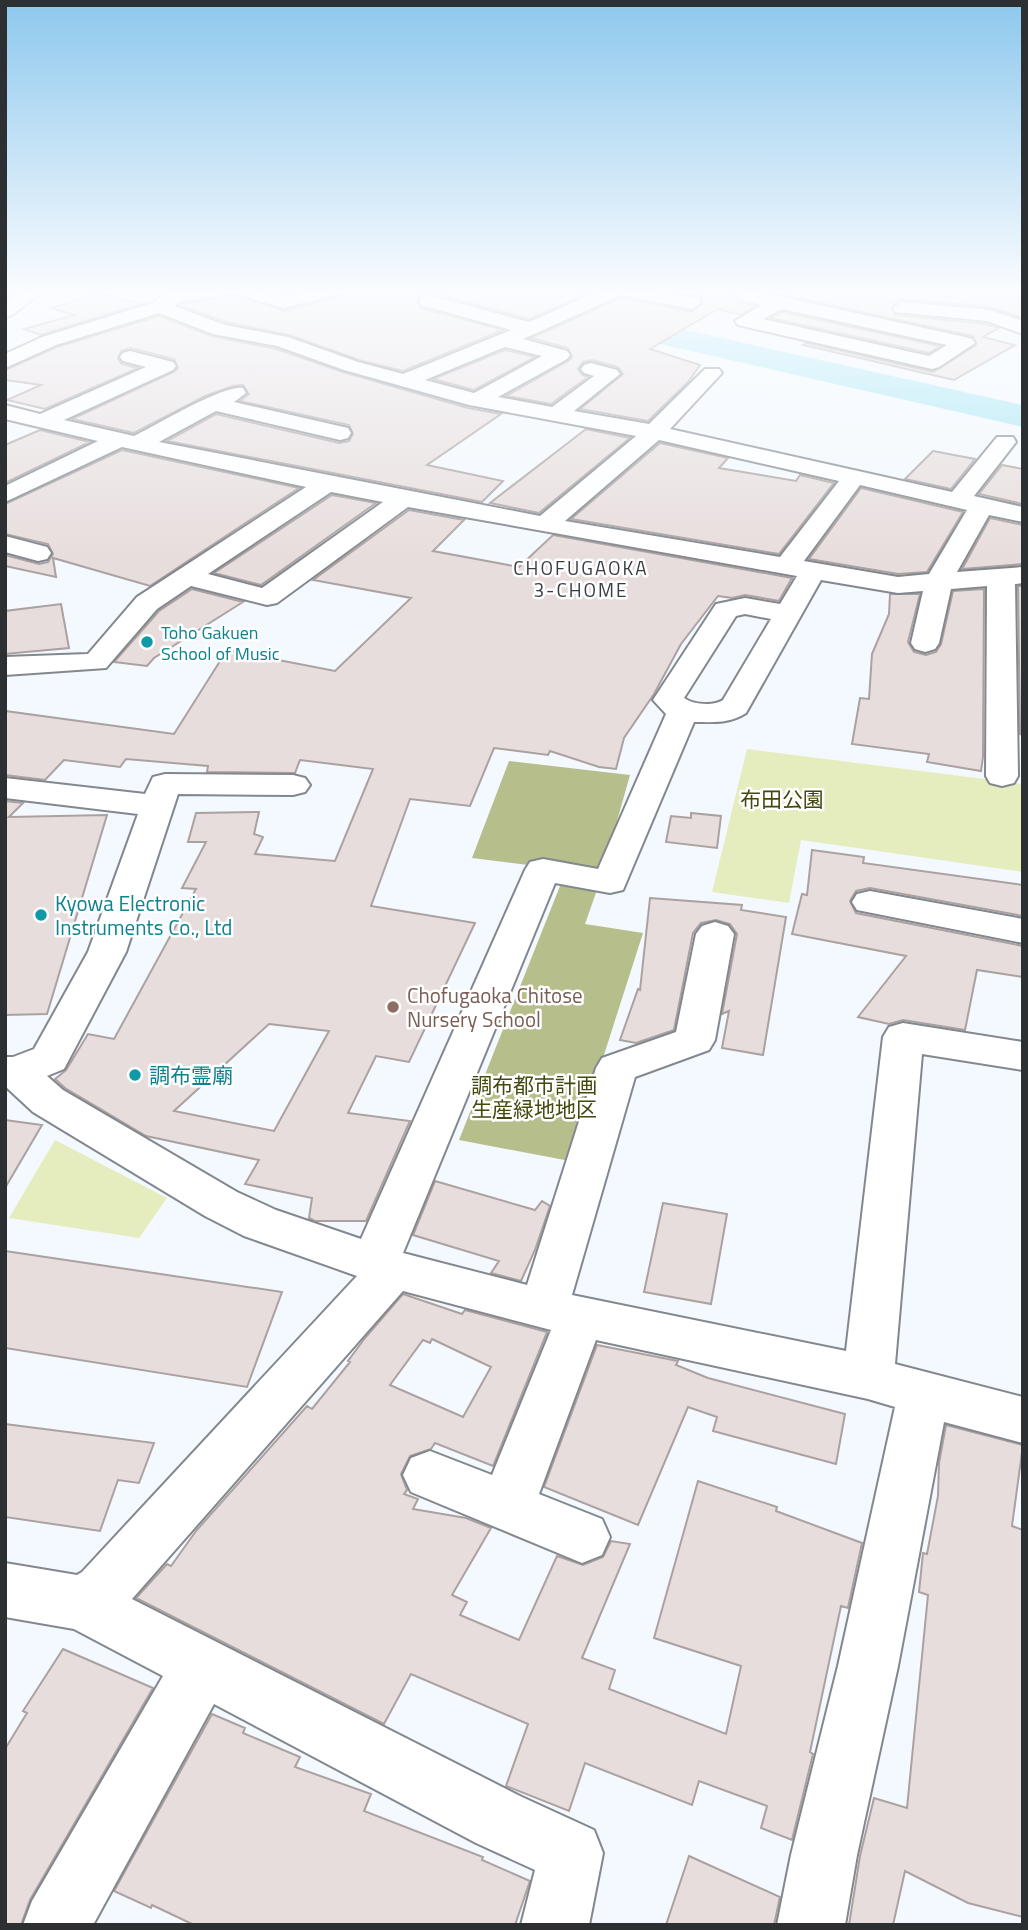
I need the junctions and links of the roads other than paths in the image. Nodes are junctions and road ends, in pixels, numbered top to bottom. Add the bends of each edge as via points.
1 (128, 380) edge
2 (406, 380) edge
3 (514, 380) edge
4 (602, 380) edge
5 (705, 380) edge
6 (132, 381) joint
7 (239, 390) dead end
8 (477, 400) junction
9 (212, 404) junction
10 (5, 412) edge
11 (555, 415) junction
12 (43, 421) junction
13 (654, 432) junction
14 (340, 433) dead end
15 (128, 442) junction
16 (1005, 442) dead end
17 (853, 478) junction
18 (327, 484) junction
19 (5, 495) edge
20 (403, 499) junction
21 (969, 504) junction
22 (1023, 515) edge
23 (545, 525) junction
24 (5, 544) edge
25 (38, 553) dead end
26 (800, 569) junction
27 (1012, 575) edge
28 (186, 577) junction
29 (939, 580) junction
30 (787, 614) junction
31 (925, 643) dead end
32 (5, 666) edge
33 (1012, 706) edge
34 (682, 712) junction
35 (1002, 776) dead end
36 (293, 785) dead end
37 (5, 788) edge
38 (158, 806) junction
39 (870, 902) dead end
40 (1023, 931) edge
41 (715, 934) dead end
42 (1023, 1056) edge
43 (11, 1072) edge
44 (384, 1265) junction
45 (564, 1314) junction
46 (868, 1377) junction
47 (923, 1395) junction
48 (1023, 1420) edge
49 (430, 1475) dead end
50 (507, 1506) junction
51 (582, 1537) dead end
52 (5, 1590) edge
53 (82, 1603) junction
54 (202, 1667) junction
55 (56, 1925) edge
56 (555, 1925) edge
57 (811, 1925) edge

1 - 6 street
2 - 8 street
3 - 8 street
4 - 11 street
5 - 13 street
6 - 12 street
7 - 9 street
8 - 11 street
9 - 14 street
9 - 15 street
10 - 12 street
11 - 13 street
12 - 15 street
13 - 17 street
13 - 23 street
15 - 18 street
15 - 19 street
16 - 21 street
17 - 21 street
17 - 26 street
18 - 20 street
18 - 28 street
20 - 23 street
20 - 28 street via 267,597
21 - 22 street
21 - 29 street
23 - 26 street
24 - 25 street
26 - 29 street via 898,585
26 - 30 street
27 - 29 street
27 - 33 street
28 - 32 street via 147,603 96,662
29 - 31 street
30 - 34 street via 735,706 725,713
30 - 34 street via 746,606 726,610 668,701
33 - 35 street
34 - 44 street via 610,882 543,870
36 - 38 street via 165,784
37 - 38 street
38 - 43 street via 107,952 48,1059
39 - 40 street
41 - 45 street via 695,1040 617,1068
42 - 46 street via 903,1037
43 - 44 street via 48,1101 221,1204 260,1223
44 - 45 street
44 - 53 street via 111,1582
45 - 46 street
45 - 50 street via 572,1337
46 - 47 street
47 - 48 street
47 - 57 street
49 - 50 street
50 - 51 street
52 - 53 street
53 - 54 street
54 - 55 street
54 - 56 street via 572,1853

